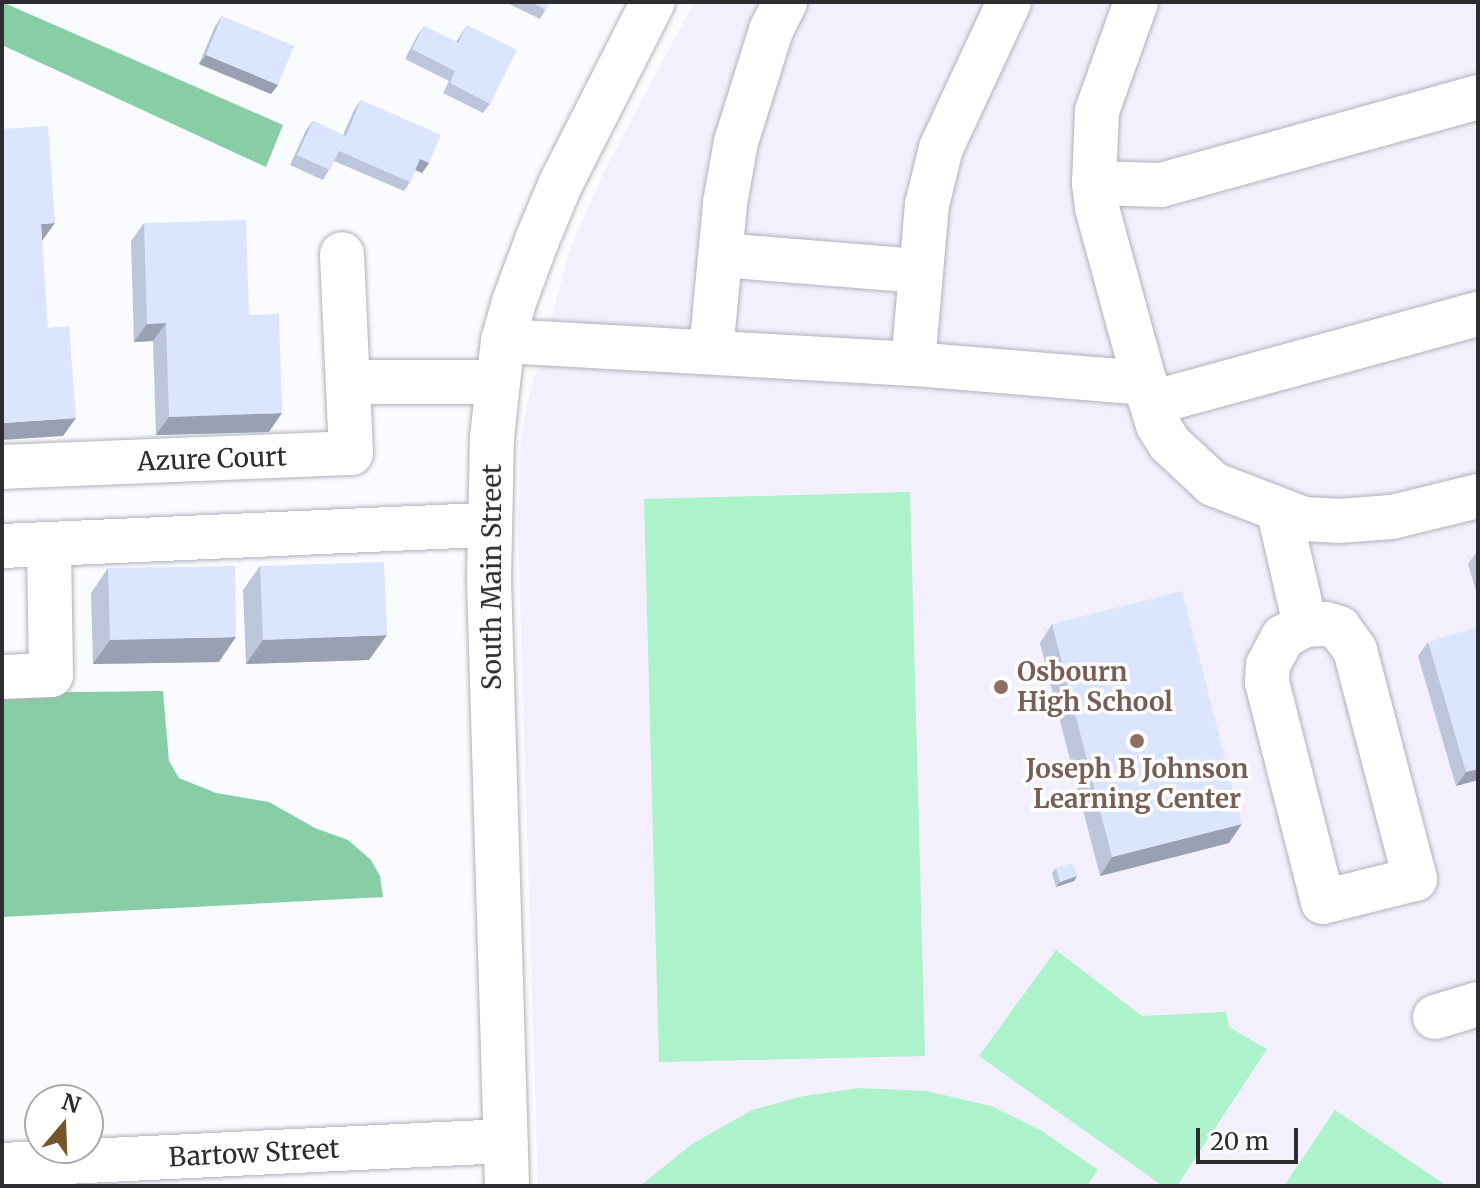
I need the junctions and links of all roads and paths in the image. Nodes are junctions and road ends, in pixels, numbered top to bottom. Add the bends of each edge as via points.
1 (653, 2) edge
2 (785, 2) edge
3 (1009, 2) edge
4 (1136, 2) edge
5 (1478, 97) edge
6 (1094, 183) junction
7 (342, 254) dead end
8 (721, 255) junction
9 (920, 271) junction
10 (1478, 314) edge
11 (711, 352) junction
12 (500, 362) junction
13 (913, 364) junction
14 (348, 382) junction
15 (1148, 393) junction
16 (2, 467) edge
17 (1478, 496) edge
18 (1279, 512) junction
19 (489, 525) junction
20 (49, 544) junction
21 (2, 546) edge
22 (1305, 625) junction
23 (2, 677) edge
24 (1478, 1004) edge
25 (1435, 1017) dead end
26 (505, 1141) junction
27 (6, 1172) edge
28 (507, 1186) edge

1 - 12 street, South Main Street via 561,183 514,302
2 - 8 street via 766,44 736,142
3 - 9 street via 941,148 927,205
4 - 6 street via 1097,111
5 - 6 street via 1161,185
6 - 15 street
7 - 14 street, Azure Court
8 - 9 street
8 - 11 street
9 - 13 street
10 - 15 street
11 - 12 street
11 - 13 street
12 - 14 street
12 - 19 street, South Main Street
13 - 15 street
14 - 16 street, Azure Court via 351,453
15 - 18 street via 1158,425 1185,461 1213,484
17 - 18 street via 1392,517 1338,521
18 - 22 street
19 - 20 street
19 - 26 street, South Main Street
20 - 21 street
20 - 23 street via 51,675
22 - 22 street via 1274,649 1267,683 1323,902 1415,879 1355,650 1339,628
24 - 25 street
26 - 27 street, Bartow Street
26 - 28 street, South Main Street

